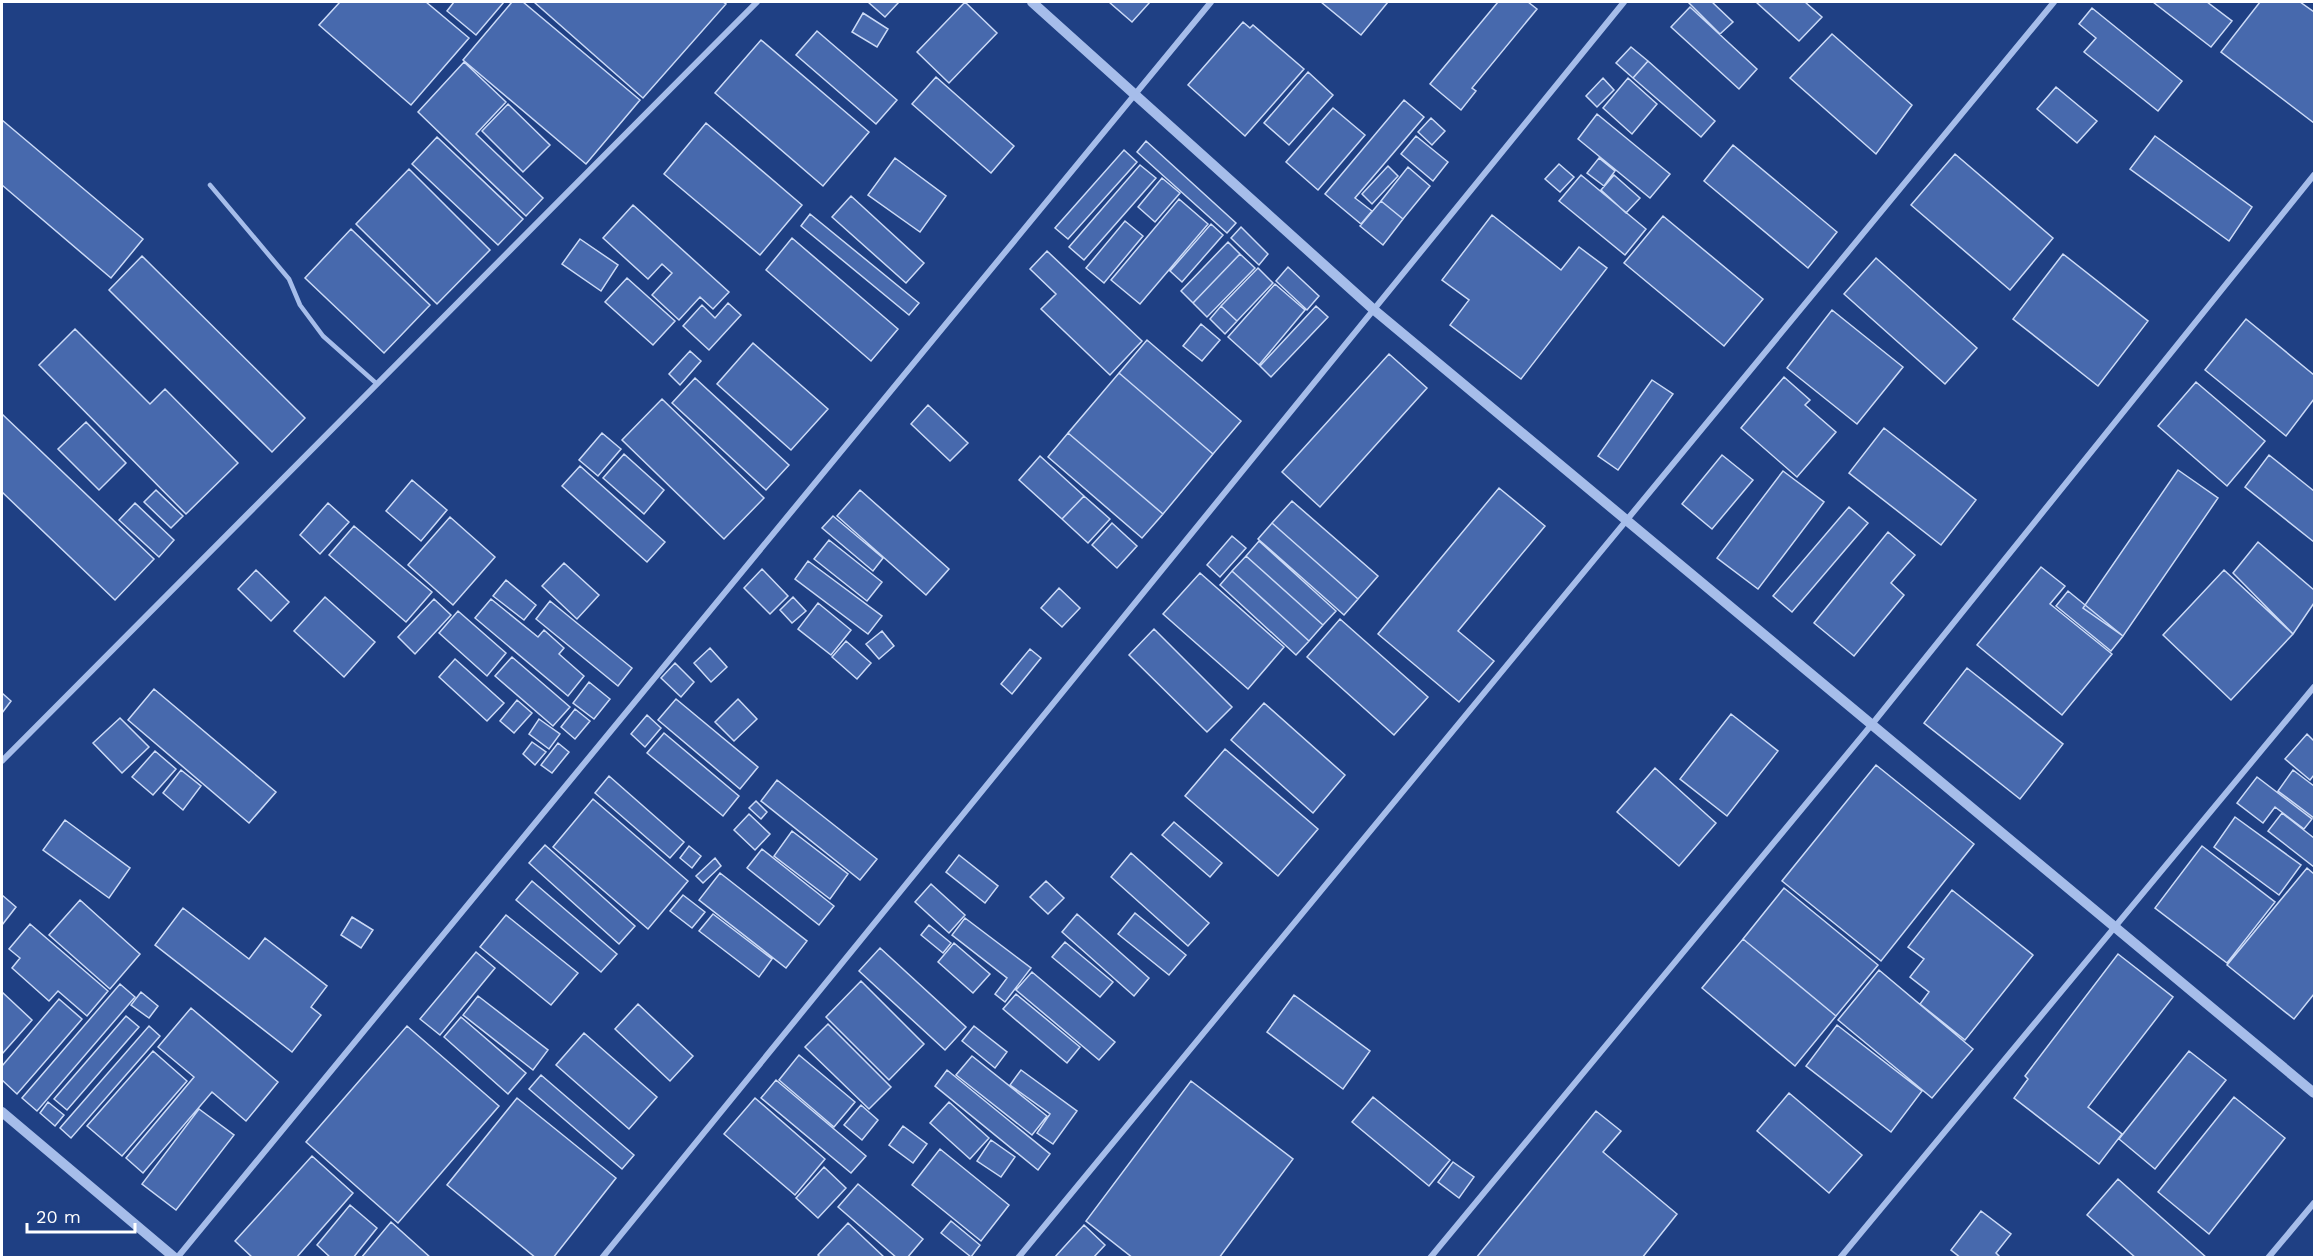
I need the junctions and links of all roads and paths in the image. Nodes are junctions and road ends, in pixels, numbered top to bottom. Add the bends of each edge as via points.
1 (757, 2) edge
2 (1032, 2) edge
3 (1211, 2) edge
4 (1624, 2) edge
5 (2054, 2) edge
6 (1135, 94) junction
7 (2314, 175) edge
8 (210, 184) dead end
9 (1373, 309) junction
10 (377, 384) junction
11 (1625, 518) junction
12 (2314, 687) edge
13 (1873, 723) junction
14 (2, 761) edge
15 (2117, 926) junction
16 (2314, 1093) edge
17 (2, 1112) edge
18 (2314, 1203) edge
19 (176, 1257) edge
20 (602, 1257) edge
21 (1018, 1257) edge
22 (1430, 1257) edge
23 (1840, 1257) edge
24 (2268, 1257) edge

1 - 10 street
2 - 6 street
3 - 6 street
4 - 9 street
5 - 11 street
6 - 9 street
6 - 19 street
7 - 13 street
8 - 10 lane via 289,279 300,305 323,336
9 - 11 street
9 - 20 street
10 - 14 street
11 - 13 street
11 - 21 street
12 - 15 street
13 - 15 street
13 - 22 street
15 - 16 street
15 - 23 street
17 - 19 street
18 - 24 street

